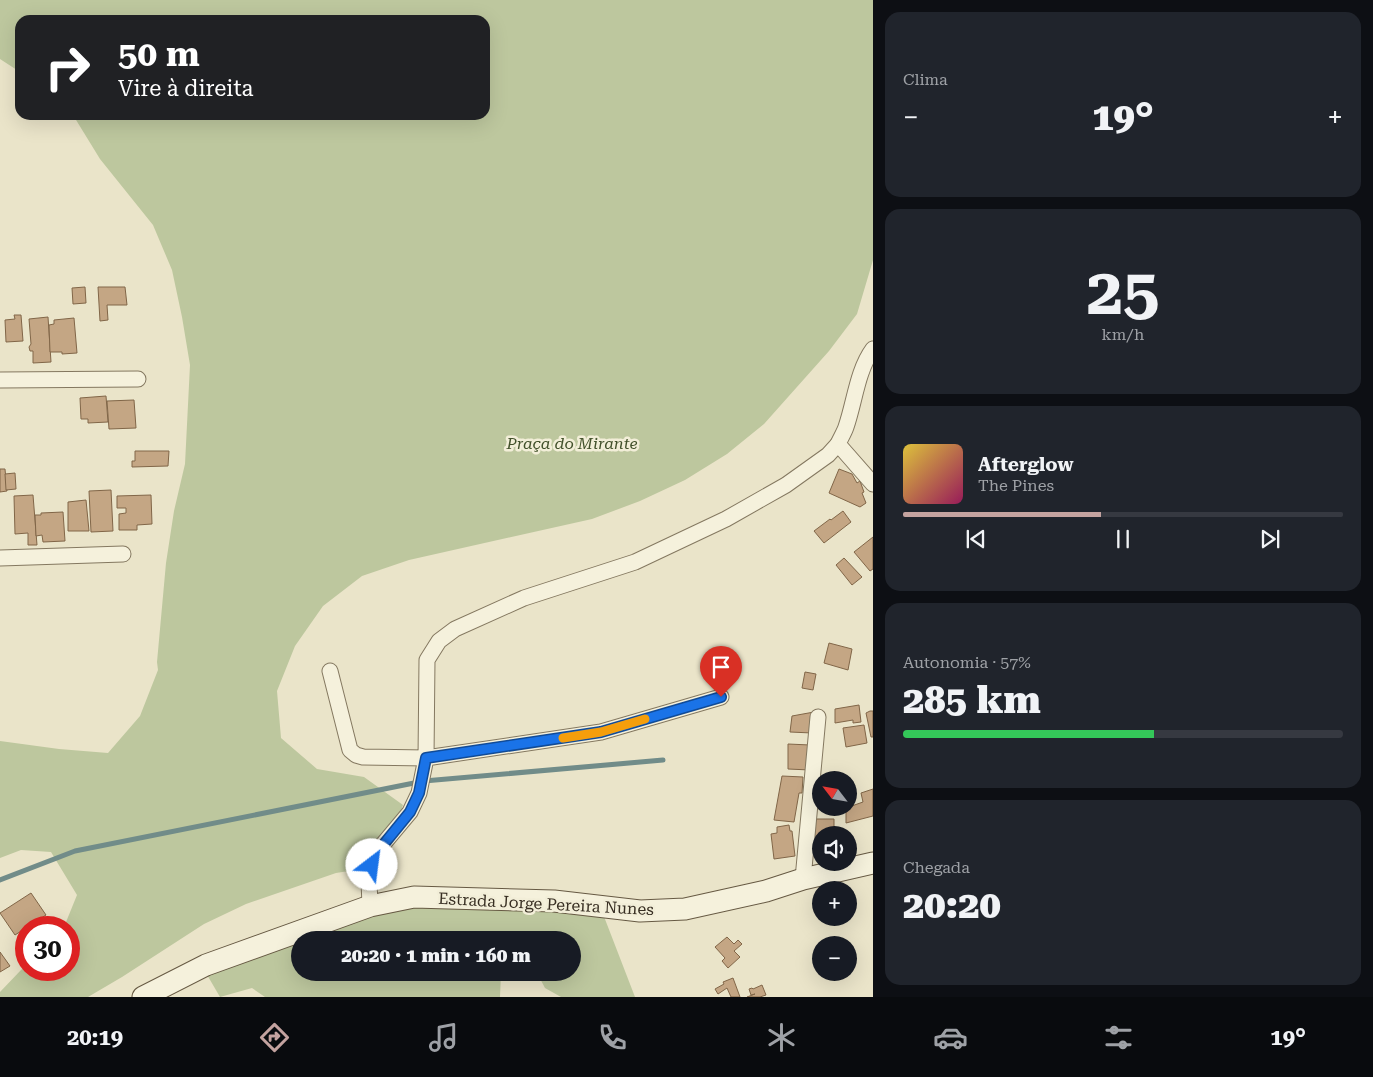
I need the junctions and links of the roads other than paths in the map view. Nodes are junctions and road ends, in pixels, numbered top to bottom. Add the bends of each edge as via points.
1 (873, 349) edge
2 (138, 379) dead end
3 (0, 380) edge
4 (838, 444) junction
5 (873, 484) edge
6 (123, 554) dead end
7 (0, 558) edge
8 (330, 671) dead end
9 (721, 697) dead end
10 (818, 717) dead end
11 (426, 758) junction
12 (873, 862) edge
13 (803, 879) junction
14 (370, 906) junction
15 (142, 997) edge

1 - 4 street via 866,359 846,428
2 - 3 street
4 - 5 street
4 - 11 street via 786,485 726,519 635,562 524,598 455,629 439,642 426,660
6 - 7 street
8 - 11 street via 350,750 363,757
9 - 11 street via 601,732
10 - 13 street
11 - 14 street via 419,793 410,812 379,850 372,865
12 - 13 street, Estrada Jorge Pereira Nunes
13 - 14 street, Estrada Jorge Pereira Nunes via 766,891 685,909 640,911 554,901 414,897
14 - 15 street, Estrada Jorge Pereira Nunes via 206,965

